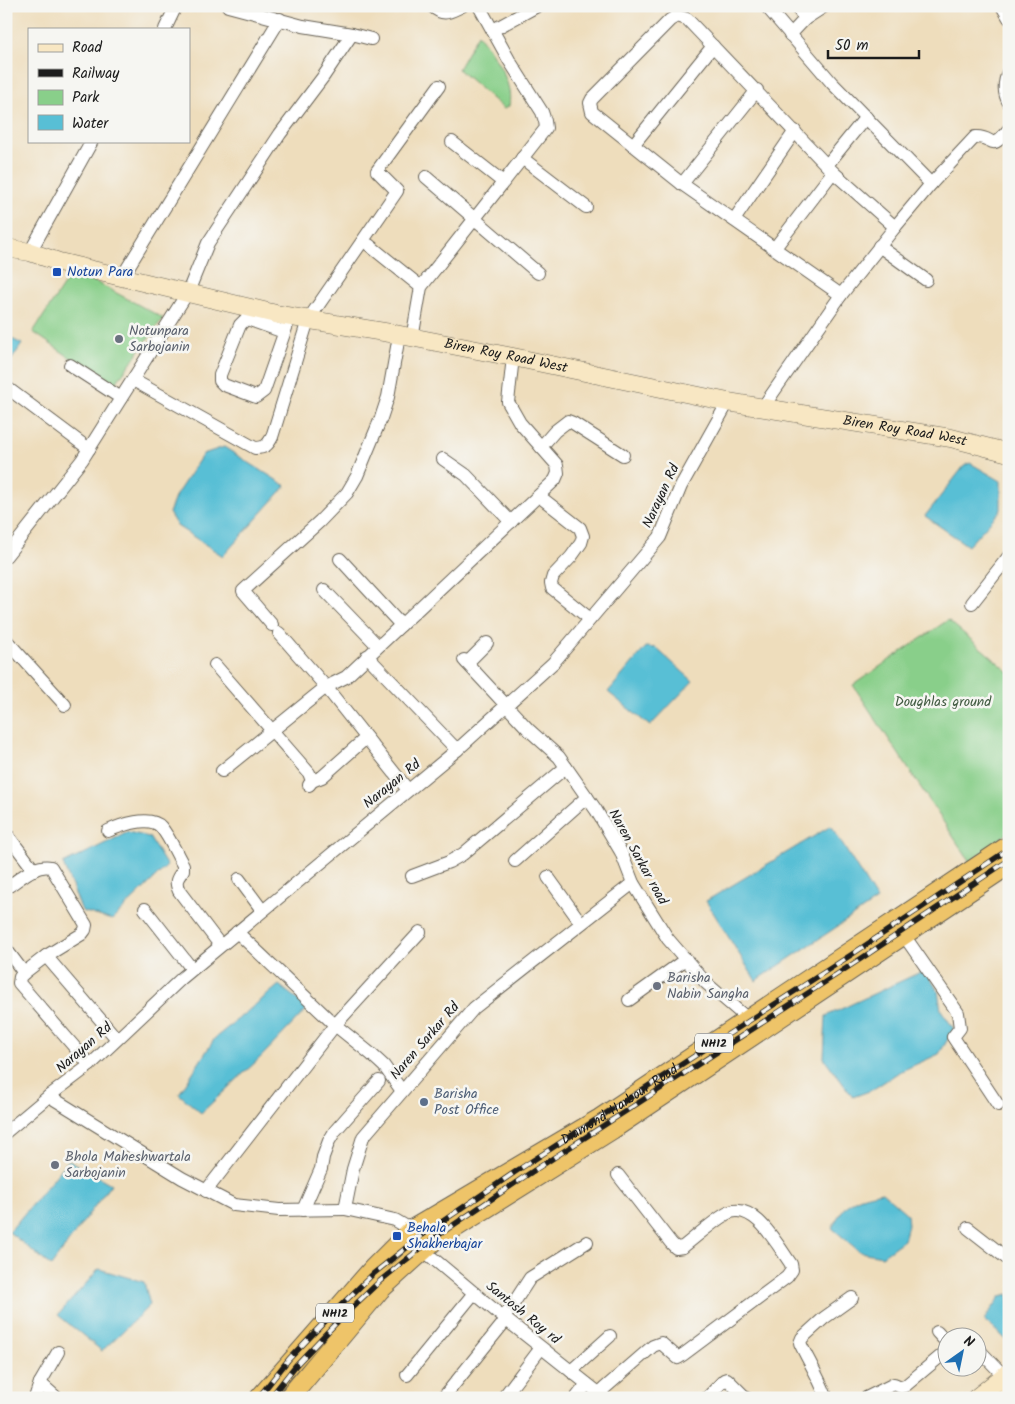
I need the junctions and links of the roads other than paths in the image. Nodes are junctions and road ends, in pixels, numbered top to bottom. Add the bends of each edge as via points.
1 (176, 6) edge
2 (228, 6) edge
3 (432, 6) edge
4 (462, 6) edge
5 (479, 6) edge
6 (537, 6) edge
7 (766, 6) edge
8 (796, 6) edge
9 (825, 6) edge
10 (1002, 6) edge
11 (1009, 18) edge
12 (806, 19) junction
13 (280, 20) junction
14 (165, 28) edge
15 (493, 30) junction
16 (352, 34) junction
17 (790, 35) junction
18 (371, 39) dead end
19 (713, 46) junction
20 (1009, 70) edge
21 (440, 86) dead end
22 (757, 90) junction
23 (1009, 103) edge
24 (866, 117) junction
25 (1009, 129) edge
26 (794, 131) junction
27 (91, 142) edge
28 (452, 142) dead end
29 (633, 145) junction
30 (522, 158) junction
31 (830, 168) junction
32 (426, 177) dead end
33 (502, 182) junction
34 (682, 184) junction
35 (931, 184) junction
36 (586, 207) dead end
37 (475, 218) junction
38 (734, 220) junction
39 (895, 226) junction
40 (368, 245) dead end
41 (880, 246) junction
42 (6, 248) edge
43 (774, 249) junction
44 (30, 252) junction
45 (538, 273) dead end
46 (122, 277) junction
47 (926, 280) dead end
48 (422, 288) junction
49 (188, 292) junction
50 (841, 295) junction
51 (308, 320) junction
52 (287, 324) junction
53 (406, 337) junction
54 (513, 357) junction
55 (70, 365) dead end
56 (133, 380) junction
57 (6, 388) edge
58 (121, 398) junction
59 (728, 402) junction
60 (763, 407) junction
61 (540, 447) junction
62 (89, 449) junction
63 (1009, 453) edge
64 (623, 455) dead end
65 (443, 459) dead end
66 (539, 496) junction
67 (511, 522) junction
68 (6, 556) edge
69 (1009, 556) edge
70 (340, 559) dead end
71 (324, 590) dead end
72 (972, 603) dead end
73 (590, 619) junction
74 (401, 625) junction
75 (6, 640) edge
76 (487, 643) dead end
77 (378, 646) junction
78 (368, 656) junction
79 (215, 665) dead end
80 (326, 688) junction
81 (506, 704) junction
82 (65, 705) dead end
83 (272, 731) junction
84 (366, 738) junction
85 (457, 750) junction
86 (566, 767) junction
87 (222, 771) dead end
88 (408, 790) junction
89 (587, 797) junction
90 (108, 830) dead end
91 (6, 833) edge
92 (1009, 846) edge
93 (515, 861) dead end
94 (1009, 864) edge
95 (34, 870) junction
96 (412, 876) dead end
97 (548, 877) dead end
98 (239, 878) dead end
99 (633, 884) junction
100 (6, 888) edge
101 (145, 909) dead end
102 (262, 910) junction
103 (581, 923) junction
104 (237, 932) junction
105 (420, 932) dead end
106 (903, 934) junction
107 (220, 945) junction
108 (6, 949) edge
109 (46, 956) junction
110 (686, 959) junction
111 (192, 969) junction
112 (24, 973) junction
113 (629, 1000) dead end
114 (749, 1020) junction
115 (335, 1025) junction
116 (117, 1039) junction
117 (90, 1065) junction
118 (379, 1081) dead end
119 (402, 1091) junction
120 (49, 1096) junction
121 (998, 1105) dead end
122 (7, 1131) edge
123 (527, 1173) junction
124 (618, 1175) dead end
125 (206, 1191) junction
126 (303, 1210) junction
127 (345, 1210) junction
128 (968, 1228) dead end
129 (412, 1230) junction
130 (587, 1242) dead end
131 (423, 1250) junction
132 (1009, 1260) edge
133 (474, 1293) junction
134 (852, 1298) dead end
135 (505, 1319) junction
136 (610, 1336) dead end
137 (541, 1348) junction
138 (58, 1352) dead end
139 (938, 1358) edge
140 (988, 1359) edge
141 (570, 1371) junction
142 (1006, 1374) edge
143 (407, 1375) dead end
144 (40, 1383) junction
145 (587, 1384) junction
146 (1009, 1395) edge
147 (602, 1396) edge
148 (35, 1398) edge
149 (57, 1398) edge
150 (260, 1398) edge
151 (289, 1398) edge
152 (443, 1398) edge
153 (503, 1398) edge
154 (576, 1398) edge
155 (707, 1398) edge
156 (746, 1398) edge
157 (822, 1398) edge
158 (866, 1398) edge
159 (976, 1398) edge
160 (1005, 1398) edge

1 - 14 street
2 - 13 street
3 - 4 street via 446,14
5 - 15 street
6 - 15 street
7 - 17 street
8 - 12 street
9 - 12 street
10 - 11 street
12 - 17 street
13 - 16 street
13 - 46 street
15 - 30 street via 545,121 546,128
16 - 18 street
16 - 49 street via 280,134 208,243
17 - 24 street
19 - 22 street
19 - 29 street
19 - 29 street via 687,19 677,16 592,99 592,112
20 - 23 street via 1004,91
21 - 51 street via 377,171 397,191
22 - 26 street
22 - 34 street
24 - 31 street
24 - 35 street
25 - 35 street via 998,142 975,137
26 - 31 street
26 - 38 street
27 - 44 street
28 - 33 street
29 - 34 street
30 - 33 street
30 - 36 street
31 - 39 street
31 - 43 street
32 - 37 street
33 - 37 street
34 - 38 street
35 - 39 street
37 - 45 street
37 - 48 street
38 - 43 street
39 - 41 street
40 - 48 street
41 - 47 street
41 - 50 street
42 - 44 main road, Biren Roy Road West
43 - 50 street
44 - 46 main road, Biren Roy Road West
46 - 49 main road, Biren Roy Road West
48 - 53 street
49 - 52 main road, Biren Roy Road West
49 - 56 street
50 - 60 street
51 - 52 main road, Biren Roy Road West
51 - 53 main road, Biren Roy Road West
51 - 56 street via 272,436 263,448 255,448
52 - 52 street via 264,392 256,397 220,381 243,322
53 - 54 main road, Biren Roy Road West
53 - 80 street via 381,418 347,493 243,591
54 - 59 main road, Biren Roy Road West
54 - 61 street via 508,402
55 - 58 street
56 - 58 street
57 - 62 street
58 - 62 street
59 - 60 main road, Biren Roy Road West
59 - 73 street, Narayan Rd via 681,486 660,537
60 - 63 main road, Biren Roy Road West via 951,438
61 - 64 street via 568,421
61 - 66 street via 557,465 558,473
62 - 68 street
65 - 67 street via 466,475
66 - 67 street
66 - 73 street via 580,528 581,543 553,576 551,583 552,588
67 - 74 street
69 - 72 street
70 - 74 street
71 - 77 street
73 - 81 street, Narayan Rd via 553,663
74 - 77 street
75 - 82 street
76 - 81 street, Naren Sarkar road via 466,661
77 - 78 street
78 - 80 street via 346,677
78 - 85 street
79 - 83 street
80 - 83 street
80 - 84 street
81 - 85 street, Narayan Rd
81 - 86 street, Naren Sarkar road
83 - 84 street via 309,773 311,783
83 - 87 street
84 - 88 street
85 - 88 street, Narayan Rd
86 - 89 street, Naren Sarkar road
86 - 96 street via 462,854
88 - 102 street, Narayan Rd
89 - 93 street
89 - 99 street, Naren Sarkar road via 621,852
90 - 107 street via 123,824 150,821 160,826 183,865 176,878 179,891
91 - 95 street
92 - 114 highway, Diamond Harbour Road / NH12
94 - 106 highway, Diamond Harbour Road / NH12
95 - 100 street
95 - 109 street via 44,865 51,867 86,925 82,934
97 - 103 street
98 - 102 street
99 - 103 street, Naren Sarkar Rd
99 - 110 street, Naren Sarkar road via 668,938
101 - 111 street
102 - 104 street, Narayan Rd
103 - 119 street, Naren Sarkar Rd via 474,1008
104 - 107 street, Narayan Rd
104 - 115 street
105 - 115 street
106 - 121 street via 958,1013 960,1028 952,1037
106 - 123 highway, Diamond Harbour Road / NH12 via 612,1129
107 - 111 street, Narayan Rd
108 - 112 street
109 - 112 street
109 - 116 street
110 - 113 street
110 - 114 street, Naren Sarkar road via 706,982
111 - 116 street, Narayan Rd
112 - 117 street via 19,983
114 - 123 highway, Diamond Harbour Road / NH12 via 600,1119
115 - 119 street via 372,1054
115 - 125 street
116 - 117 street, Narayan Rd
117 - 120 street, Narayan Rd
118 - 126 street via 332,1136 322,1169
119 - 127 street, Naren Sarkar Rd via 363,1137
120 - 122 street, Narayan Rd
120 - 125 street
123 - 129 highway, Diamond Harbour Road / NH12
123 - 131 highway, Diamond Harbour Road / NH12
124 - 147 street via 676,1248 683,1247 727,1213 736,1210 748,1212 759,1220 792,1270 678,1358 660,1343 653,1346
125 - 126 street via 234,1205
126 - 127 street
127 - 129 street via 395,1220
128 - 132 street
129 - 131 street
129 - 150 highway, Diamond Harbour Road / NH12 via 373,1269
130 - 135 street via 530,1278
131 - 133 street, Santosh Roy rd
131 - 151 highway, Diamond Harbour Road / NH12 via 380,1289
133 - 135 street, Santosh Roy rd
133 - 143 street
134 - 157 street via 824,1318 800,1343 825,1394
135 - 137 street, Santosh Roy rd
135 - 152 street
136 - 141 street
137 - 141 street, Santosh Roy rd
137 - 153 street
138 - 144 street
139 - 158 street via 905,1386 894,1384
140 - 142 street
141 - 145 street, Santosh Roy rd
142 - 159 main road
144 - 148 street
144 - 149 street
145 - 147 street, Santosh Roy rd
145 - 154 street
146 - 160 main road
155 - 156 street via 727,1379

